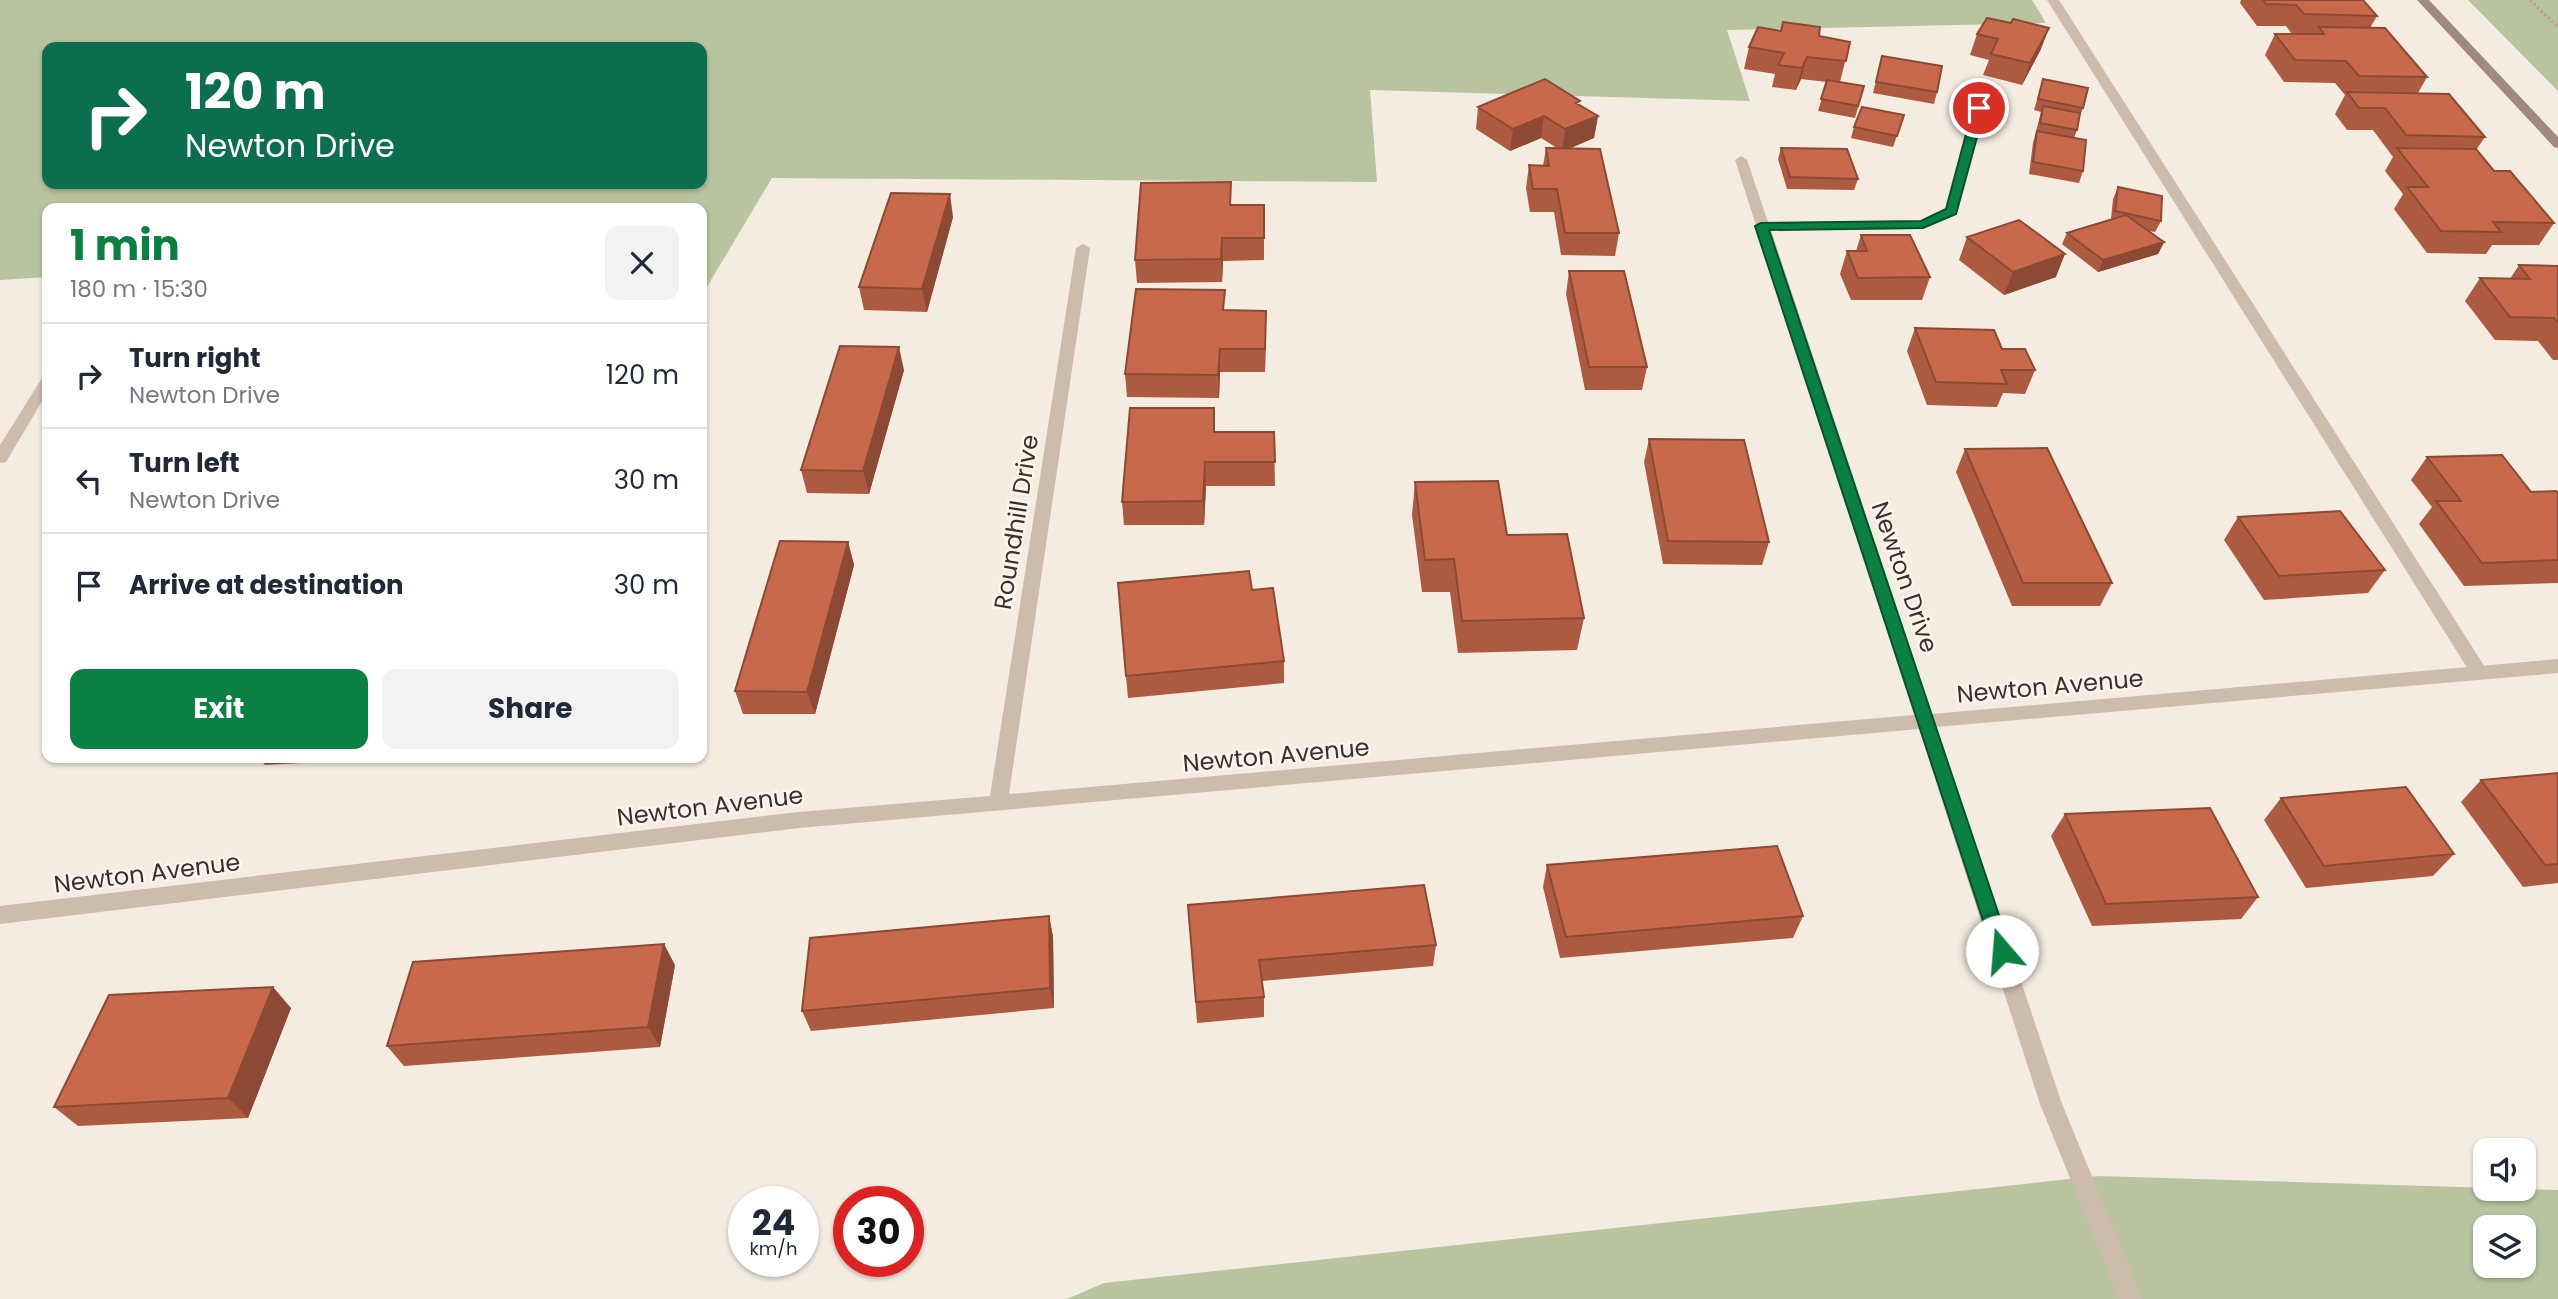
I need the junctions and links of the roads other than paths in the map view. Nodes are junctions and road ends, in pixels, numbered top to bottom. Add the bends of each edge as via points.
1 (2053, 0) edge
2 (2423, 0) edge
3 (1979, 108) dead end
4 (2558, 144) edge
5 (1741, 160) dead end
6 (1761, 226) junction
7 (1083, 248) dead end
8 (42, 390) edge
9 (0, 458) edge
10 (2558, 666) edge
11 (2479, 672) junction
12 (1928, 722) junction
13 (998, 804) junction
14 (0, 915) edge
15 (2131, 1299) edge

1 - 11 street
2 - 4 main road
3 - 6 street via 1952,211 1923,225
5 - 6 street, Newton Drive
6 - 12 street, Newton Drive
7 - 13 street, Roundhill Drive
8 - 9 street
10 - 11 street, Newton Avenue
11 - 12 street, Newton Avenue
12 - 13 street, Newton Avenue
12 - 15 street, Newton Drive via 2051,1104
13 - 14 street, Newton Avenue via 799,820

